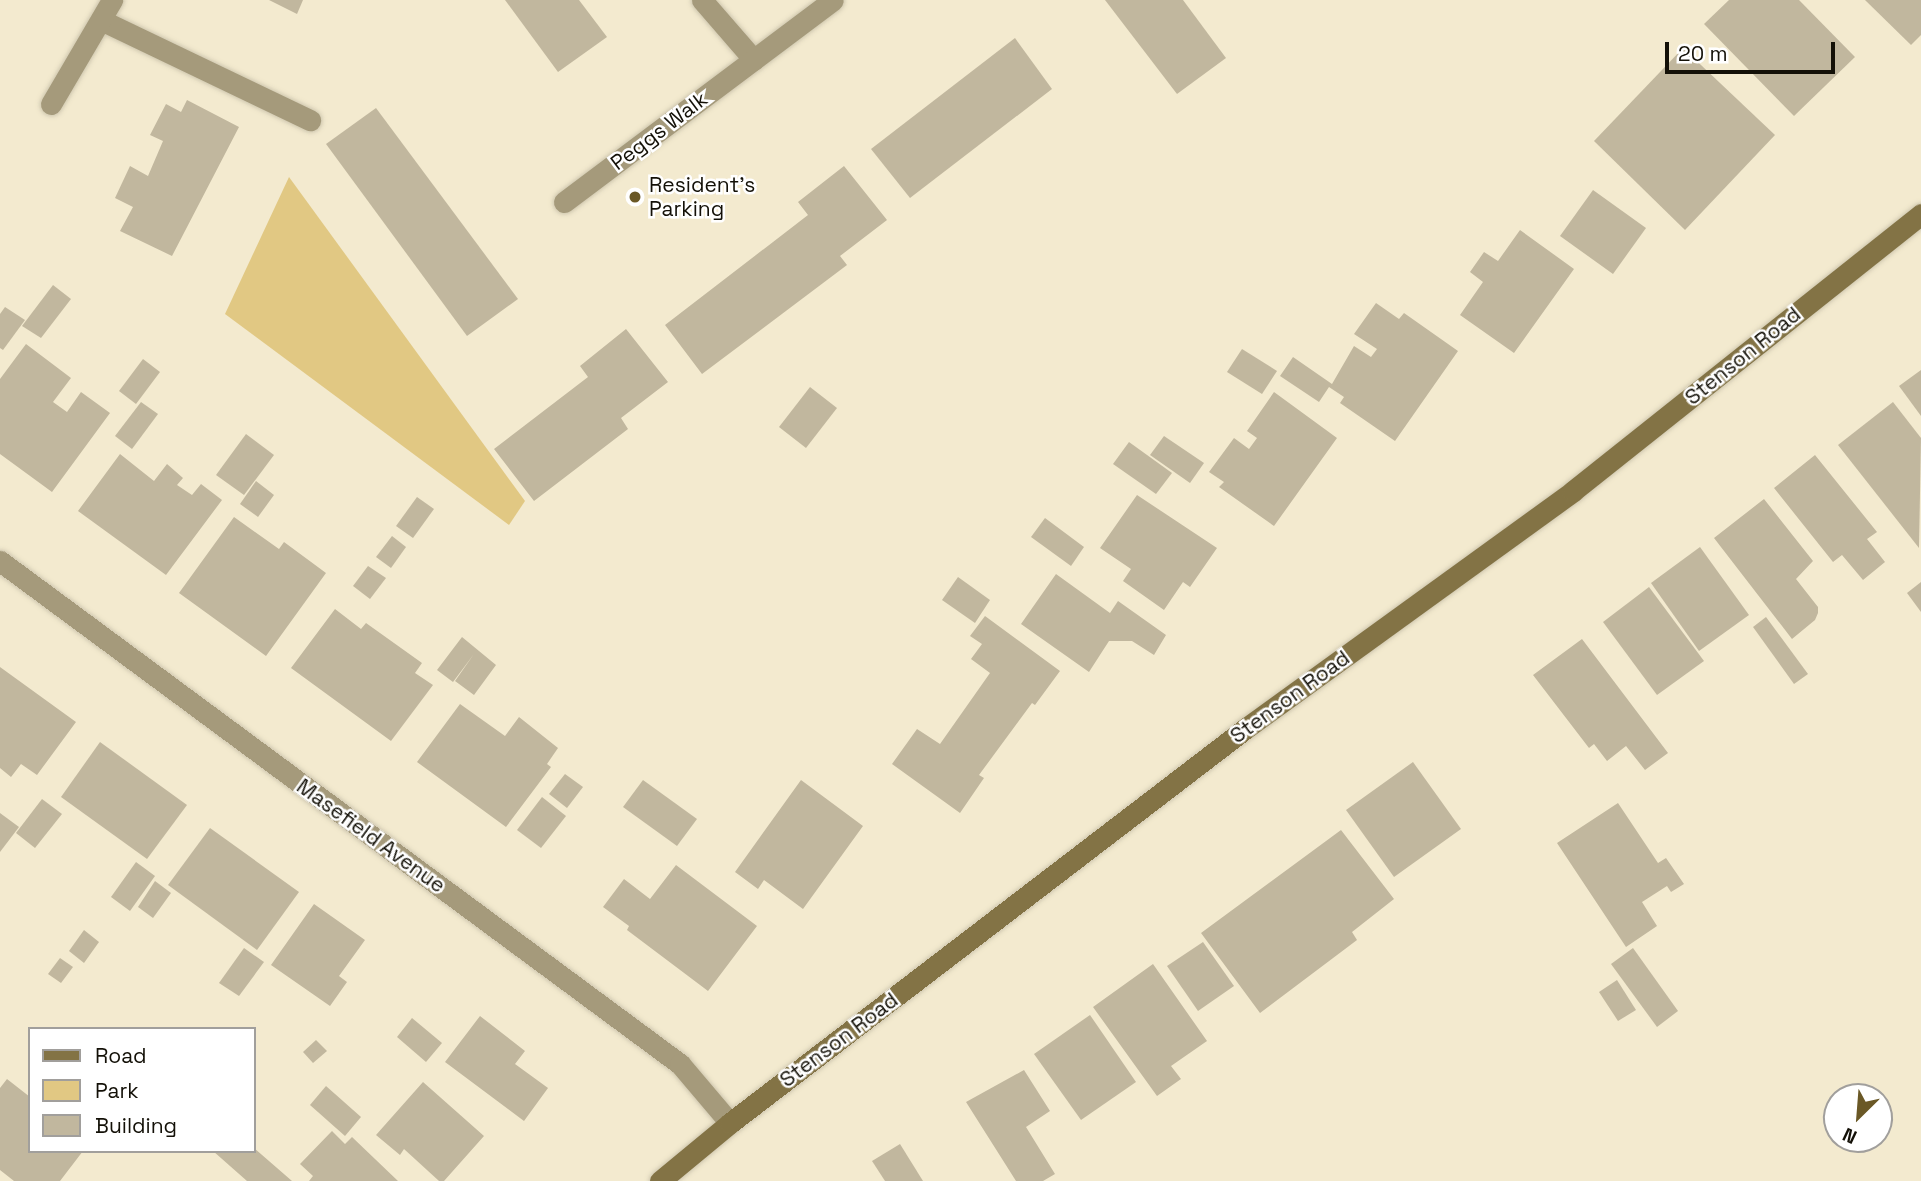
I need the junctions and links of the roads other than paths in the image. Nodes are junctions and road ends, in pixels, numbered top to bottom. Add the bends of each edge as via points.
1 (112, 0) edge
2 (702, 0) edge
3 (833, 0) edge
4 (101, 20) junction
5 (754, 60) junction
6 (51, 104) dead end
7 (310, 120) dead end
8 (564, 202) dead end
9 (1921, 214) edge
10 (0, 561) edge
11 (730, 1123) junction
12 (660, 1181) edge

1 - 4 street
2 - 5 street
3 - 5 street, Peggs Walk
4 - 6 street
4 - 7 street
5 - 8 street, Peggs Walk
9 - 11 street, Stenson Road via 1573,491 1246,728
10 - 11 street, Masefield Avenue via 680,1064
11 - 12 street, Stenson Road

